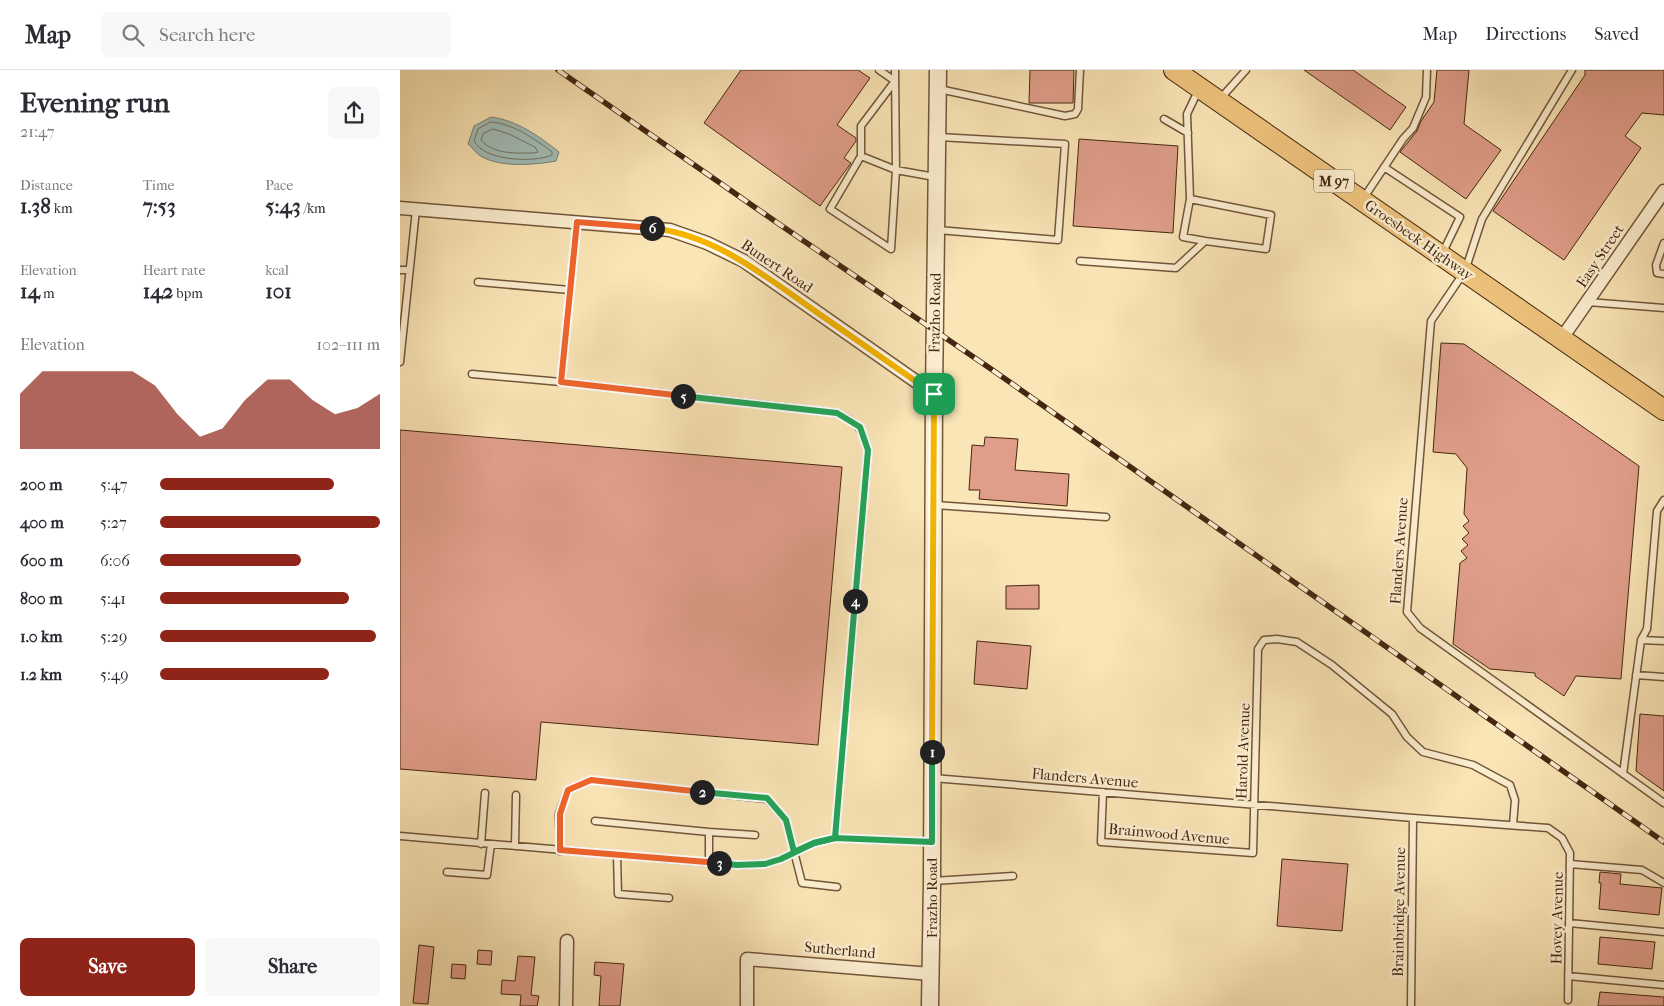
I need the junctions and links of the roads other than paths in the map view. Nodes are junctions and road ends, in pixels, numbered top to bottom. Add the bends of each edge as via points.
1 (879, 70) edge
2 (895, 70) edge
3 (938, 70) edge
4 (1080, 70) edge
5 (1174, 70) edge
6 (1246, 70) edge
7 (1427, 70) edge
8 (1572, 70) edge
9 (895, 81) junction
10 (1199, 87) junction
11 (938, 88) junction
12 (1219, 101) junction
13 (1164, 118) dead end
14 (1188, 133) junction
15 (937, 137) junction
16 (861, 156) junction
17 (1384, 167) junction
18 (896, 170) junction
19 (936, 178) junction
20 (1664, 191) edge
21 (1190, 199) junction
22 (1362, 200) junction
23 (400, 208) edge
24 (416, 210) junction
25 (577, 222) junction
26 (936, 230) junction
27 (1205, 241) junction
28 (1664, 243) edge
29 (1441, 255) junction
30 (1080, 261) dead end
31 (400, 270) edge
32 (408, 270) junction
33 (1465, 271) junction
34 (1664, 274) edge
35 (478, 282) dead end
36 (570, 290) junction
37 (1588, 302) junction
38 (1664, 308) edge
39 (1562, 338) junction
40 (400, 362) edge
41 (472, 374) dead end
42 (561, 382) junction
43 (934, 394) junction
44 (1664, 410) edge
45 (1664, 500) edge
46 (934, 505) junction
47 (1106, 517) dead end
48 (1641, 640) junction
49 (1664, 642) edge
50 (1636, 675) junction
51 (1664, 677) edge
52 (1623, 774) junction
53 (932, 778) junction
54 (1103, 792) junction
55 (485, 793) dead end
56 (516, 795) dead end
57 (1664, 803) edge
58 (1254, 805) junction
59 (1413, 818) junction
60 (595, 821) dead end
61 (1513, 825) junction
62 (709, 832) junction
63 (755, 835) dead end
64 (400, 836) edge
65 (835, 838) junction
66 (1562, 838) joint
67 (932, 842) junction
68 (481, 844) junction
69 (491, 844) junction
70 (515, 846) junction
71 (560, 850) junction
72 (794, 852) junction
73 (1253, 854) joint
74 (617, 855) junction
75 (709, 862) junction
76 (1570, 864) junction
77 (447, 872) dead end
78 (1013, 876) dead end
79 (932, 881) junction
80 (1664, 882) edge
81 (837, 887) dead end
82 (669, 898) dead end
83 (1569, 923) junction
84 (1664, 932) edge
85 (567, 941) dead end
86 (931, 974) junction
87 (1568, 976) junction
88 (1664, 985) edge
89 (1568, 1000) dead end
90 (566, 1006) edge
91 (746, 1006) edge
92 (930, 1006) edge
93 (1410, 1006) edge

1 - 9 lane
2 - 9 lane
3 - 11 street, Frazho Road
4 - 11 lane via 1078,109 1075,114 1065,116
5 - 10 main road, Groesbeck Highway / M 97
6 - 12 lane
7 - 17 lane via 1426,97 1413,128
8 - 33 lane, Flanders Avenue via 1482,219
9 - 16 lane via 861,126
9 - 18 lane
10 - 12 main road, Groesbeck Highway / M 97
10 - 14 lane via 1187,114
11 - 15 street, Frazho Road
12 - 22 main road, Groesbeck Highway / M 97
13 - 14 lane
14 - 21 lane
15 - 19 street, Frazho Road
15 - 26 lane via 1065,144 1058,240
16 - 18 lane
16 - 18 lane via 830,209 892,250
17 - 22 lane
17 - 29 lane via 1460,217
18 - 19 lane
19 - 26 street, Frazho Road
20 - 37 street, Easy Street
21 - 27 lane via 1183,238
21 - 27 lane via 1271,216 1266,249
22 - 29 main road, Groesbeck Highway / M 97
23 - 24 street, Bunert Road
24 - 25 street, Bunert Road
24 - 32 lane
25 - 36 lane
25 - 43 street, Bunert Road via 670,230 722,249 744,261
26 - 43 street, Frazho Road
27 - 30 lane via 1176,268
28 - 34 lane via 1656,264 1658,273
29 - 33 main road, Groesbeck Highway / M 97
31 - 32 lane
32 - 40 lane
33 - 39 main road, Groesbeck Highway / M 97
33 - 52 lane, Flanders Avenue via 1431,321 1407,612 1420,628
35 - 36 lane
36 - 42 lane
37 - 38 lane
37 - 39 street, Easy Street
39 - 44 main road, Groesbeck Highway / M 97
41 - 42 lane
42 - 65 lane via 837,413 860,427 868,450
43 - 46 street, Frazho Road
45 - 48 lane via 1658,511 1647,629
46 - 47 lane
46 - 53 street, Frazho Road
48 - 49 lane
48 - 50 lane
50 - 51 lane
50 - 52 lane
52 - 57 lane, Flanders Avenue
53 - 54 lane, Flanders Avenue
53 - 67 street, Frazho Road
54 - 58 lane, Flanders Avenue
54 - 73 lane, Brainwood Avenue via 1101,842
55 - 68 lane
56 - 70 lane
58 - 59 lane, Flanders Avenue
58 - 61 lane, Harold Avenue via 1258,649 1264,640 1277,639 1297,642 1332,666 1392,714 1422,752 1472,765 1510,785 1515,800
58 - 73 lane, Harold Avenue
59 - 61 lane, Flanders Avenue
59 - 93 lane, Brainbridge Avenue
60 - 62 lane
61 - 66 lane, Flanders Avenue via 1548,828
62 - 63 lane
62 - 75 lane
64 - 68 lane
65 - 67 lane
65 - 72 lane
66 - 76 lane, Hovey Avenue via 1570,853
67 - 79 street, Frazho Road
68 - 69 lane
69 - 70 lane
69 - 77 lane via 487,875
70 - 71 lane
71 - 72 lane via 560,814 568,790 591,780 767,798 786,820
71 - 74 lane
72 - 75 lane via 765,864
72 - 81 lane via 802,883
74 - 75 lane
74 - 82 lane via 618,894
76 - 80 lane via 1642,870
76 - 83 lane, Hovey Avenue
78 - 79 lane
79 - 86 street, Frazho Road
83 - 84 lane
83 - 87 lane, Hovey Avenue
85 - 90 street
86 - 91 street, Sutherland via 747,959
86 - 92 street, Frazho Road
87 - 88 lane
87 - 89 lane, Hovey Avenue

